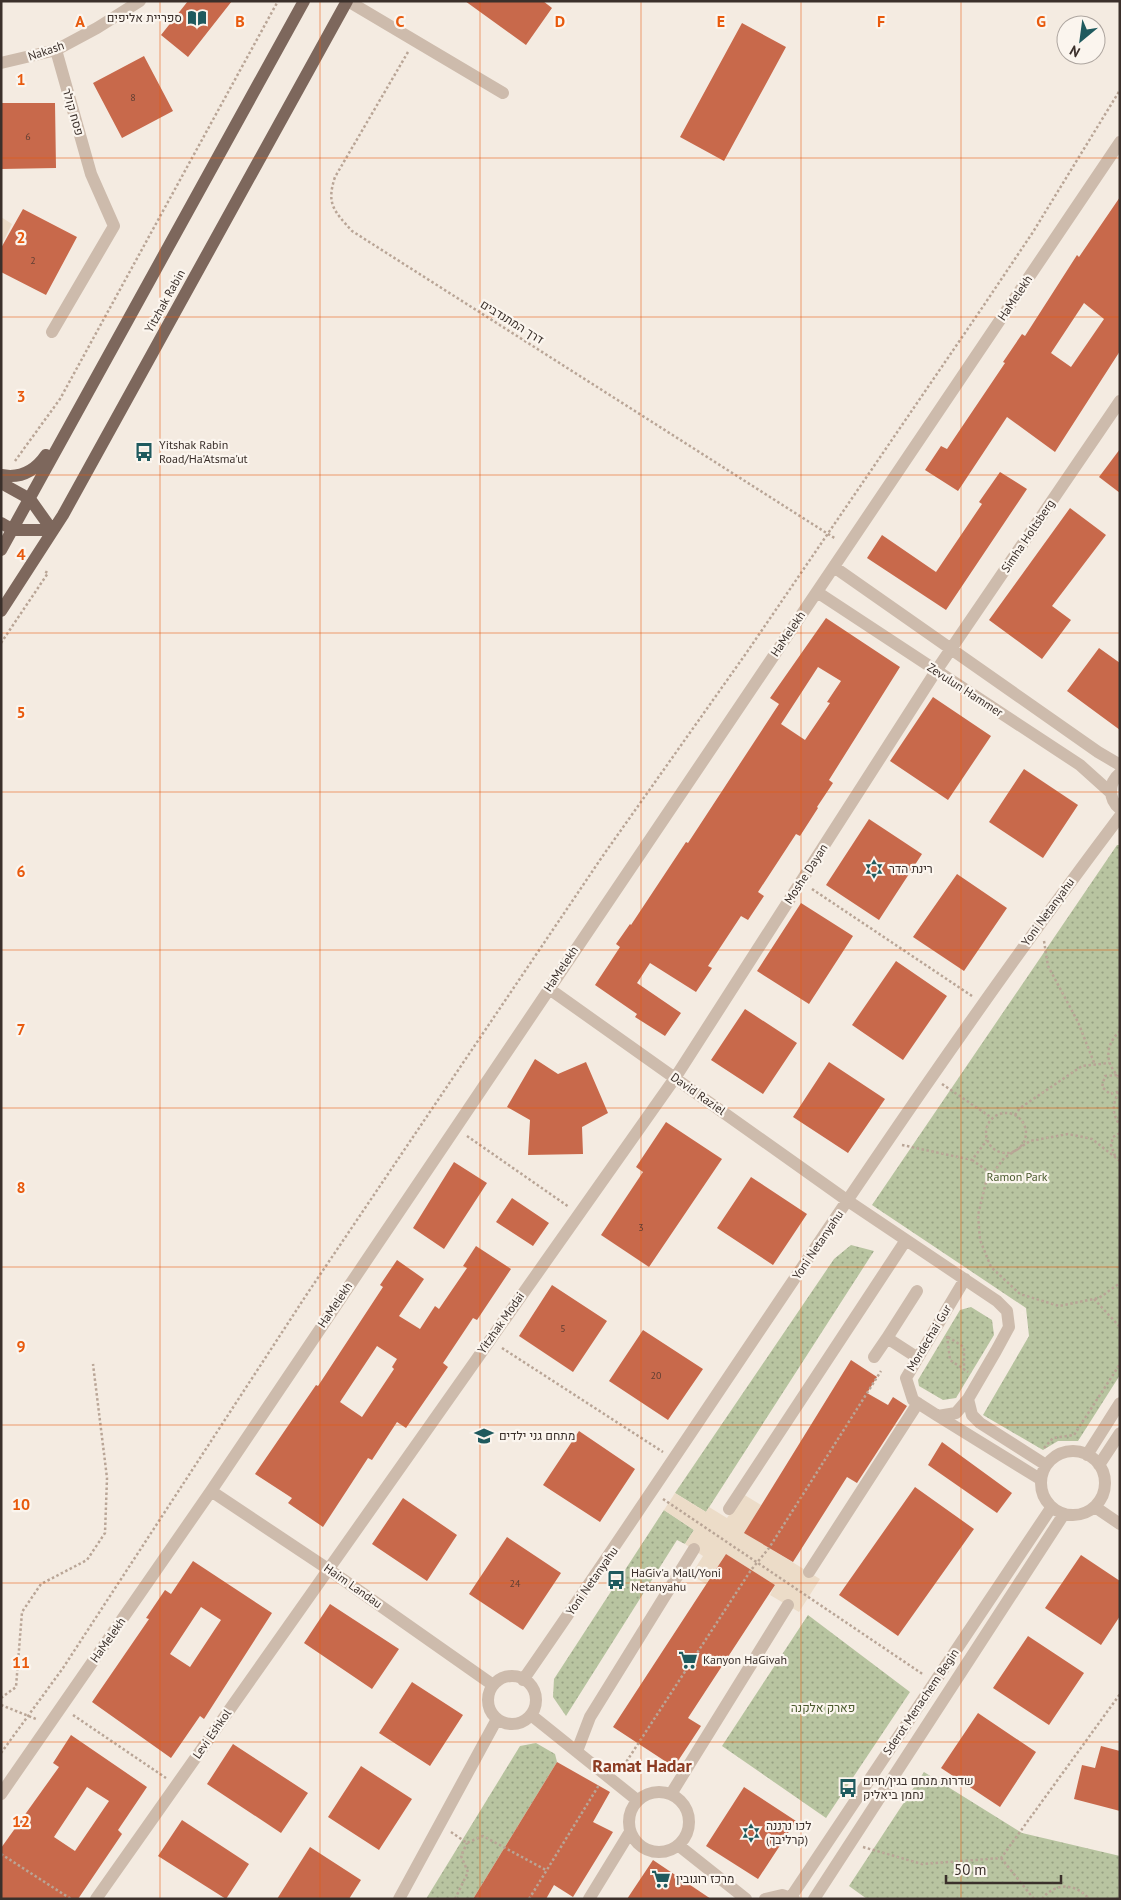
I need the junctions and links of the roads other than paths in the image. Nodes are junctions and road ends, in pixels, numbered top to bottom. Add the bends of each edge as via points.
1 (140, 1) edge
2 (304, 1) edge
3 (347, 1) edge
4 (56, 50) junction
5 (1, 63) edge
6 (502, 93) dead end
7 (1120, 142) edge
8 (52, 332) dead end
9 (1120, 401) edge
10 (68, 428) junction
11 (4, 479) edge
12 (30, 500) junction
13 (1, 523) edge
14 (13, 530) junction
15 (52, 530) junction
16 (1, 550) edge
17 (834, 567) junction
18 (817, 592) junction
19 (1, 611) edge
20 (951, 649) junction
21 (936, 670) junction
22 (1120, 765) edge
23 (1120, 773) edge
24 (1110, 792) junction
25 (1120, 809) edge
26 (1120, 816) edge
27 (548, 988) junction
28 (675, 1078) junction
29 (848, 1201) junction
30 (906, 1240) junction
31 (965, 1279) junction
32 (917, 1291) dead end
33 (887, 1338) junction
34 (874, 1357) dead end
35 (918, 1358) junction
36 (968, 1399) junction
37 (918, 1403) junction
38 (1120, 1403) edge
39 (938, 1416) junction
40 (1120, 1434) edge
41 (1087, 1455) junction
42 (1041, 1462) junction
43 (1099, 1465) junction
44 (1040, 1479) junction
45 (211, 1491) junction
46 (1095, 1507) junction
47 (1052, 1508) junction
48 (729, 1509) dead end
49 (1064, 1514) junction
50 (1120, 1524) edge
51 (694, 1549) dead end
52 (328, 1569) junction
53 (809, 1572) dead end
54 (788, 1605) dead end
55 (523, 1680) junction
56 (493, 1685) junction
57 (530, 1715) junction
58 (497, 1718) junction
59 (576, 1751) junction
60 (1, 1794) edge
61 (671, 1794) junction
62 (637, 1800) junction
63 (630, 1832) junction
64 (678, 1845) junction
65 (793, 1898) edge
66 (96, 1899) edge
67 (399, 1899) edge
68 (589, 1899) edge
69 (746, 1899) edge
70 (766, 1899) edge
71 (814, 1899) edge

1 - 4 street, Nakash
2 - 10 main road, Yitzhak Rabin
3 - 6 street
3 - 15 main road, Yitzhak Rabin
4 - 5 street, Nakash
4 - 8 street, פסח קולר via 91,174 114,226
7 - 17 street, HaMelekh
9 - 20 street, Simha Holtsberg
10 - 11 main road via 36,469
10 - 12 main road, Yitzhak Rabin
11 - 12 main road
12 - 14 main road, Yitzhak Rabin
12 - 15 main road
13 - 14 main road
14 - 15 main road
14 - 16 main road, Yitzhak Rabin
15 - 19 main road, Yitzhak Rabin
17 - 18 street, HaMelekh
17 - 20 street, Zevulun Hammer
18 - 21 street, Zevulun Hammer
18 - 27 street, HaMelekh
20 - 21 street, Simha Holtsberg
20 - 22 street, Zevulun Hammer
21 - 24 street, Zevulun Hammer via 1080,765
21 - 28 street, Moshe Dayan
23 - 24 street via 1114,779
24 - 25 street, Zevulun Hammer
26 - 29 street, Yoni Netanyahu via 1042,920
27 - 28 street, David Raziel
27 - 45 street, HaMelekh
28 - 29 street, David Raziel
28 - 52 street, Yitzhak Modai
29 - 30 street
29 - 55 street, Yoni Netanyahu
30 - 31 street
30 - 48 street
31 - 35 street, Mordechai Gur
31 - 36 street via 1008,1311 1009,1326
32 - 33 street
33 - 34 street
33 - 35 street
35 - 37 street, Mordechai Gur via 906,1378 913,1400
36 - 39 street via 956,1413
36 - 42 street via 972,1415 980,1423
37 - 39 street
37 - 53 street
38 - 41 street
39 - 44 street
40 - 43 street
41 - 42 street via 1069,1451
41 - 43 street
42 - 44 street
43 - 46 street via 1104,1491
44 - 47 street via 1041,1490
45 - 52 street, Haim Landau
45 - 60 street, HaMelekh
46 - 49 street via 1075,1516
46 - 50 street
47 - 49 street
47 - 65 street, Sderot Menachem Begin
49 - 71 street, Sderot Menachem Begin
51 - 59 street via 590,1717
52 - 56 street, Haim Landau
52 - 66 street, Levi Eshkol
54 - 61 street
55 - 56 street via 507,1677
55 - 57 street via 534,1691 536,1699
56 - 58 street via 488,1700 489,1708
57 - 58 street via 512,1724
57 - 59 street
58 - 67 street
59 - 62 street
61 - 62 street via 653,1792
61 - 64 street via 686,1807 689,1817 689,1828
62 - 63 street via 629,1815
63 - 64 street via 642,1847 651,1851 660,1852
63 - 68 street
64 - 69 street
65 - 70 street via 782,1895

